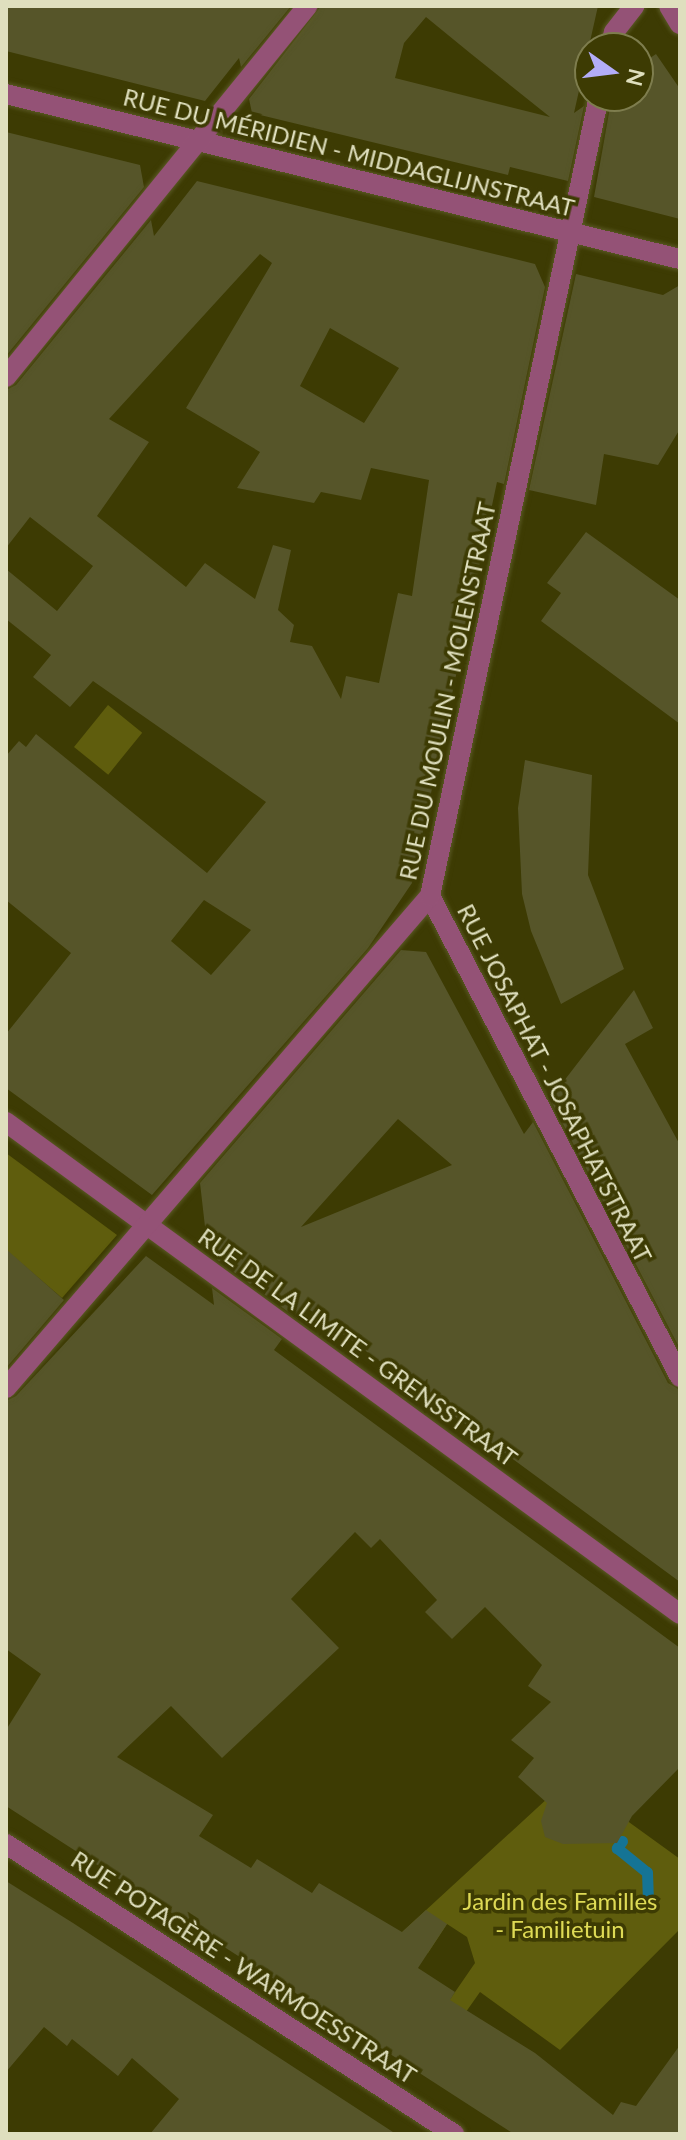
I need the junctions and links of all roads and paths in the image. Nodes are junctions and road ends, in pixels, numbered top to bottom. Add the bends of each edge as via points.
1 (308, 6) edge
2 (634, 6) edge
3 (669, 6) edge
4 (680, 24) edge
5 (614, 32) edge
6 (6, 94) edge
7 (595, 112) edge
8 (201, 141) junction
9 (568, 233) junction
10 (680, 259) edge
11 (6, 377) edge
12 (430, 896) junction
13 (6, 1122) edge
14 (148, 1227) junction
15 (680, 1377) edge
16 (6, 1388) edge
17 (680, 1614) edge
18 (6, 1844) edge
19 (454, 2134) edge

1 - 8 street
2 - 5 street
3 - 4 street
6 - 8 street, RUE DU MÉRIDIEN - MIDDAGLIJNSTRAAT
7 - 9 street, RUE DU MOULIN - MOLENSTRAAT
8 - 9 street, RUE DU MÉRIDIEN - MIDDAGLIJNSTRAAT
8 - 11 street
9 - 10 street, RUE DU MÉRIDIEN - MIDDAGLIJNSTRAAT
9 - 12 street, RUE DU MOULIN - MOLENSTRAAT
12 - 14 street, RUE DU MOULIN - MOLENSTRAAT
12 - 15 street, RUE JOSAPHAT - JOSAPHATSTRAAT
13 - 14 street, RUE DE LA LIMITE - GRENSSTRAAT
14 - 16 street, RUE DU MOULIN - MOLENSTRAAT
14 - 17 street, RUE DE LA LIMITE - GRENSSTRAAT
18 - 19 street, RUE POTAGÈRE - WARMOESSTRAAT

